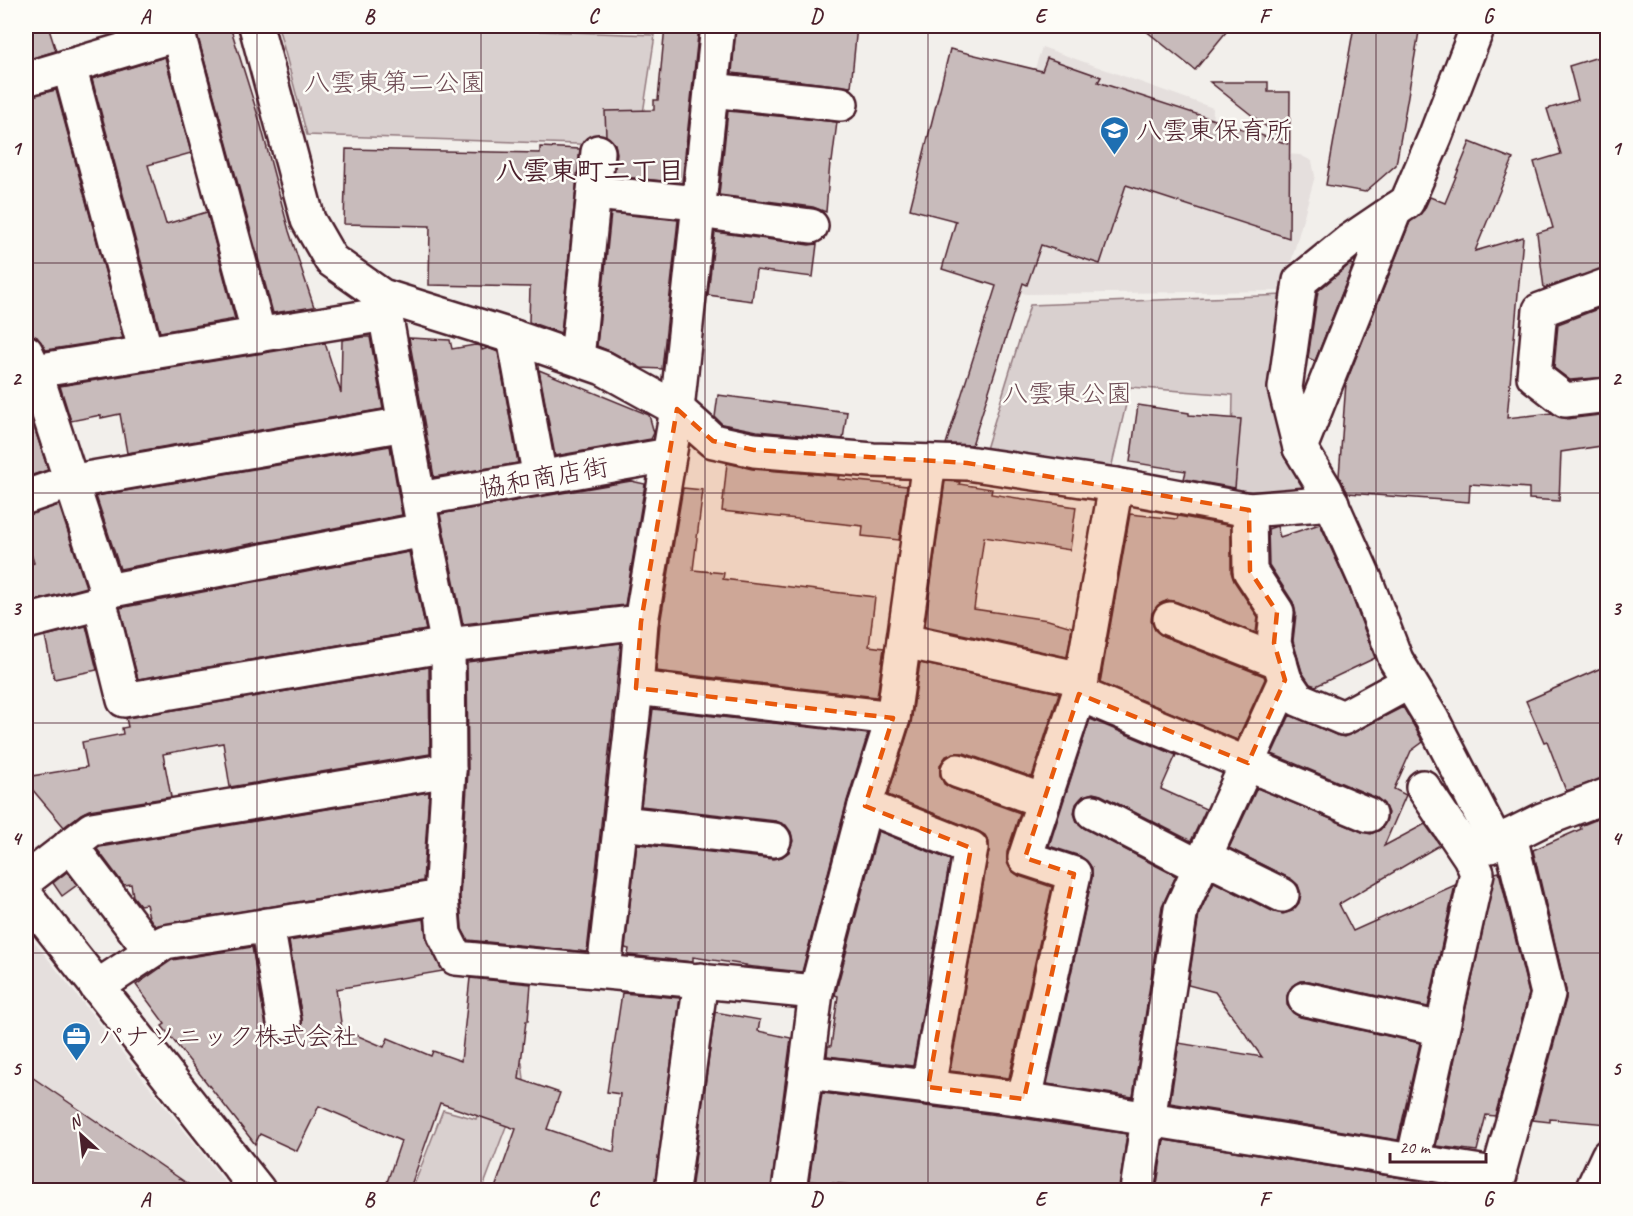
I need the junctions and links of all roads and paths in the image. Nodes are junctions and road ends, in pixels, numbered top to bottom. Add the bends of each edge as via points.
1 (256, 26) edge
2 (718, 26) edge
3 (1478, 26) edge
4 (177, 30) edge
5 (69, 66) junction
6 (26, 79) edge
7 (711, 90) junction
8 (841, 104) dead end
9 (598, 152) dead end
10 (594, 193) junction
11 (698, 207) junction
12 (1395, 210) junction
13 (811, 226) dead end
14 (1608, 285) edge
15 (384, 305) junction
16 (259, 335) junction
17 (514, 337) junction
18 (146, 353) junction
19 (577, 358) junction
20 (30, 361) edge
21 (1608, 395) edge
22 (677, 409) junction
23 (405, 424) junction
24 (1300, 448) junction
25 (669, 455) junction
26 (929, 462) junction
27 (540, 478) junction
28 (69, 482) junction
29 (1116, 485) junction
30 (26, 497) edge
31 (1332, 503) junction
32 (1249, 510) junction
33 (422, 515) junction
34 (103, 597) junction
35 (1170, 619) dead end
36 (26, 622) edge
37 (641, 622) junction
38 (904, 641) junction
39 (448, 645) junction
40 (1282, 671) junction
41 (1409, 682) junction
42 (1080, 687) junction
43 (636, 688) junction
44 (893, 718) junction
45 (1248, 763) junction
46 (450, 771) junction
47 (958, 771) dead end
48 (1423, 787) dead end
49 (1608, 795) edge
50 (1044, 801) junction
51 (865, 806) junction
52 (1093, 812) dead end
53 (1369, 815) dead end
54 (621, 823) junction
55 (774, 840) dead end
56 (70, 845) junction
57 (1492, 845) junction
58 (1203, 862) junction
59 (26, 880) edge
60 (1282, 894) dead end
61 (26, 896) edge
62 (441, 897) junction
63 (267, 925) junction
64 (151, 951) junction
65 (604, 970) junction
66 (701, 980) junction
67 (97, 987) junction
68 (816, 992) junction
69 (1305, 999) dead end
70 (284, 1022) dead end
71 (1442, 1029) junction
72 (806, 1072) junction
73 (928, 1087) junction
74 (1024, 1099) junction
75 (1149, 1119) junction
76 (1608, 1156) edge
77 (1413, 1161) junction
78 (1497, 1183) edge
79 (258, 1191) edge
80 (672, 1191) edge
81 (789, 1191) edge
82 (1137, 1191) edge
83 (1592, 1191) edge

1 - 15 street via 308,220 330,260
2 - 7 street
3 - 12 street via 1407,202
4 - 5 street
4 - 16 street
5 - 6 street
5 - 18 street
7 - 8 street
7 - 11 street
9 - 10 street
10 - 11 street
10 - 19 street
11 - 13 street
11 - 22 street
12 - 24 street
12 - 24 street via 1300,281 1285,388
14 - 21 street via 1540,310 1534,376 1565,400
15 - 16 street
15 - 17 street
15 - 23 street
16 - 18 street
17 - 19 street
17 - 27 street
18 - 20 street
19 - 22 street
20 - 28 street
22 - 25 street
22 - 26 street via 713,441 754,450
23 - 28 street
23 - 33 street
24 - 31 street
25 - 27 street, 協和商店街
25 - 37 street
26 - 29 street via 967,463
26 - 38 street
27 - 33 street, 協和商店街
28 - 30 street
28 - 34 street
29 - 32 street
29 - 42 street
31 - 32 street
31 - 41 street via 1396,660
32 - 40 street via 1250,571 1277,612 1274,643
33 - 34 street, 協和商店街
33 - 39 street
34 - 36 street, 協和商店街
34 - 39 street via 124,700
35 - 40 street
37 - 39 street
37 - 43 street
38 - 42 street
38 - 44 street
39 - 46 street
40 - 41 street via 1298,699 1343,718
40 - 45 street
41 - 57 street via 1432,719
42 - 45 street
42 - 50 street
43 - 44 street
43 - 54 street
44 - 51 street
45 - 53 street
45 - 58 street
46 - 56 street via 92,829
46 - 62 street
47 - 50 street
48 - 57 street
49 - 57 street via 1542,820
50 - 74 street via 1025,858 1074,874
51 - 68 street
51 - 73 street via 971,848
52 - 58 street
54 - 55 street
54 - 65 street
56 - 59 street
56 - 64 street
57 - 71 street via 1477,873
57 - 78 street via 1548,994
58 - 60 street
58 - 75 street via 1182,909
61 - 67 street
62 - 63 street
62 - 65 street via 444,934 456,958
63 - 64 street via 165,942
63 - 70 street
64 - 67 street
65 - 66 street
66 - 68 street
66 - 80 street
67 - 79 street
68 - 72 street
69 - 71 street
71 - 77 street
72 - 73 street
72 - 81 street
73 - 74 street
74 - 75 street
75 - 77 street
75 - 82 street
76 - 83 street
77 - 78 street

